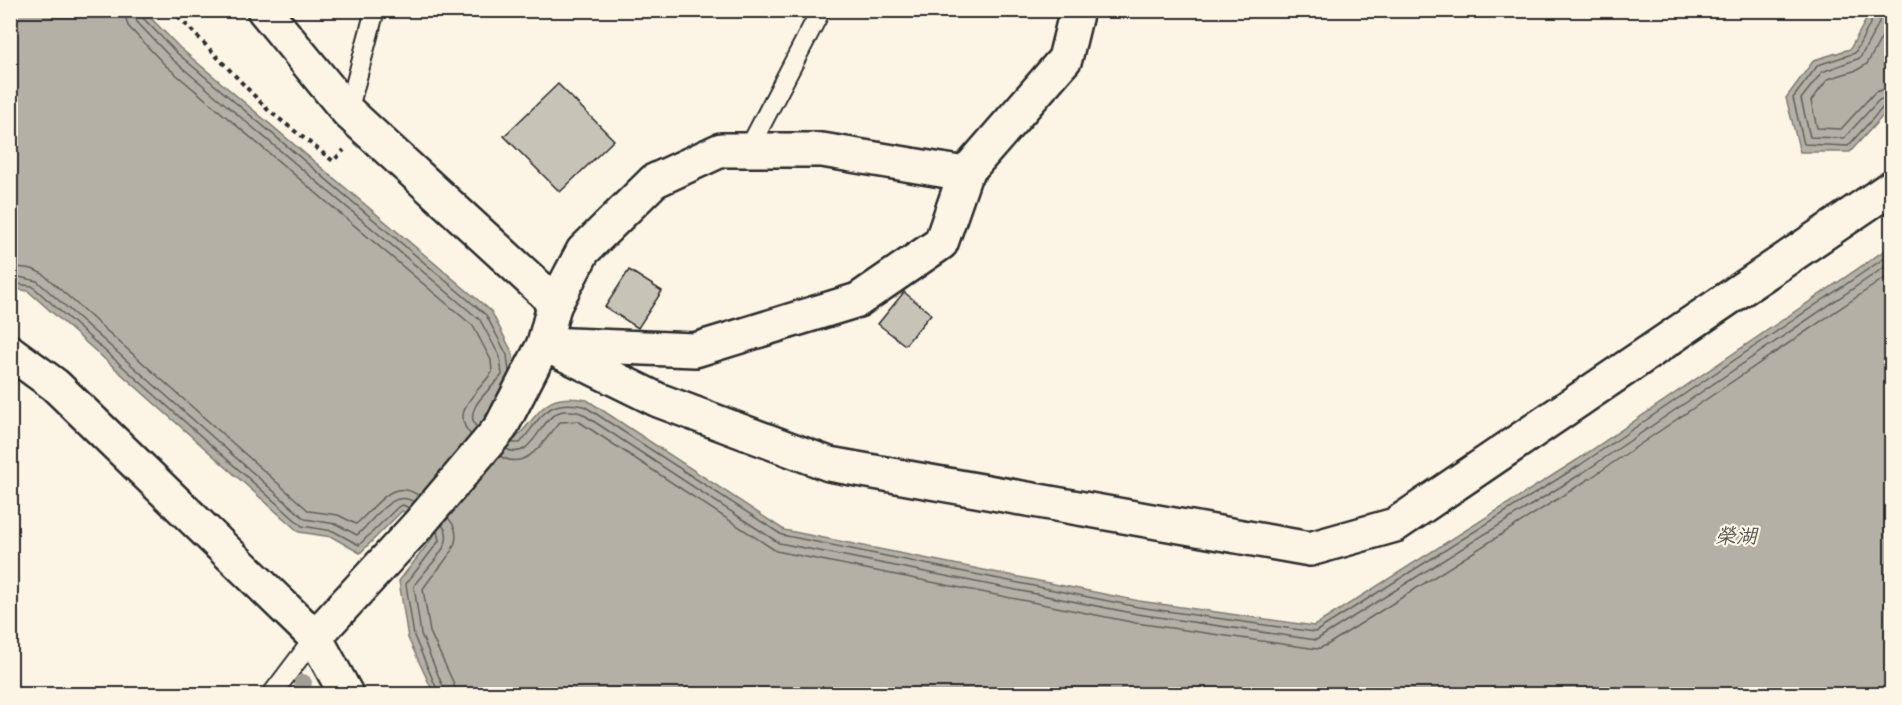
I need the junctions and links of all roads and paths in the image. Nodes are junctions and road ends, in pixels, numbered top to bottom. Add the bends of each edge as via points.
1 (172, 10) edge
2 (264, 10) edge
3 (375, 10) edge
4 (821, 10) edge
5 (1077, 10) edge
6 (357, 120) junction
7 (748, 150) junction
8 (965, 174) junction
9 (1892, 187) edge
10 (554, 306) junction
11 (544, 344) junction
12 (10, 352) edge
13 (315, 637) junction
14 (272, 694) edge
15 (346, 694) edge

1 - 6 path via 268,110 333,161
2 - 6 street
3 - 6 lane
4 - 7 lane
5 - 8 street via 1065,59
6 - 10 street via 546,294
7 - 8 street via 822,150
7 - 10 street via 721,150 654,181 583,251
8 - 11 street via 941,243 858,300 695,350
9 - 11 street via 1395,525 1311,549 829,464 658,400
10 - 11 street
11 - 13 street via 501,427
12 - 13 street via 55,385
13 - 14 lane
13 - 15 street

